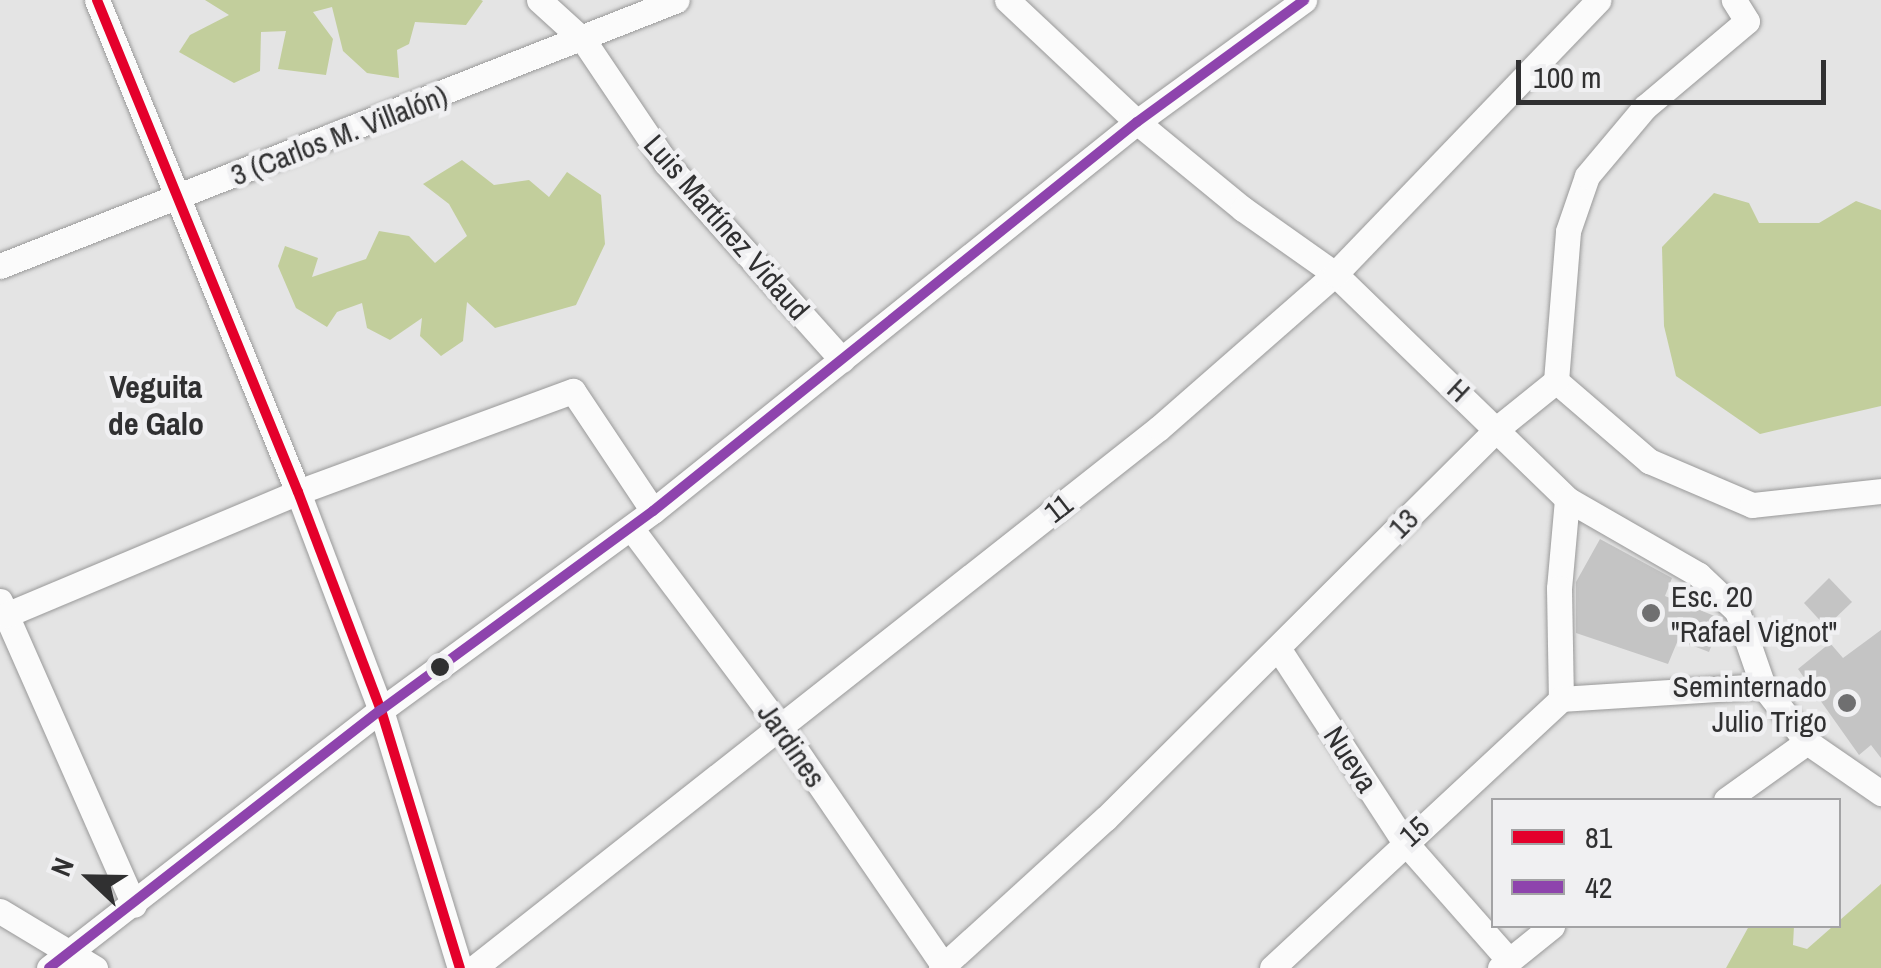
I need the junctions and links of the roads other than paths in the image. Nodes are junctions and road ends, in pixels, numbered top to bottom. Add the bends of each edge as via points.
1 (97, 0) edge
2 (539, 0) edge
3 (677, 0) edge
4 (1007, 0) edge
5 (1304, 0) edge
6 (1599, 0) edge
7 (1740, 10) edge
8 (584, 41) junction
9 (1136, 122) junction
10 (180, 195) junction
11 (0, 266) edge
12 (1335, 274) junction
13 (842, 360) junction
14 (1556, 381) junction
15 (1499, 427) junction
16 (1881, 491) edge
17 (298, 492) junction
18 (1567, 499) junction
19 (653, 511) junction
20 (631, 528) junction
21 (3, 608) edge
22 (1278, 648) junction
23 (1763, 686) junction
24 (1561, 699) junction
25 (380, 710) junction
26 (778, 724) junction
27 (1807, 742) junction
28 (1881, 793) edge
29 (1729, 798) edge
30 (1404, 840) junction
31 (134, 905) junction
32 (0, 912) edge
33 (1549, 928) edge
34 (60, 960) edge
35 (1504, 963) edge
36 (943, 967) edge
37 (95, 968) edge
38 (460, 968) edge
39 (474, 968) edge
40 (1272, 968) edge

1 - 10 street
2 - 8 street, Luis Martínez Vidaud
3 - 8 street, 3 (Carlos M. Villalón)
4 - 9 street, H
5 - 9 street
6 - 12 street, 11
7 - 14 street via 1587,176 1568,231
8 - 10 street, 3 (Carlos M. Villalón)
8 - 13 street, Luis Martínez Vidaud via 666,163
9 - 12 street, H
9 - 13 street
10 - 11 street, 3 (Carlos M. Villalón)
10 - 17 street
12 - 15 street, H
12 - 26 street, 11 via 1144,440
13 - 19 street
14 - 15 street, 13
14 - 16 street via 1649,461 1752,505
15 - 18 street, H
15 - 22 street, 13
17 - 19 street via 573,391
17 - 21 street
17 - 25 street
18 - 23 street, H via 1700,574 1737,611
18 - 24 street via 1559,588
19 - 20 street
20 - 25 street
20 - 26 street, Jardines
21 - 31 street
22 - 30 street, Nueva
22 - 36 street, 13
23 - 24 street
23 - 27 street, H
24 - 30 street, 15
25 - 31 street
25 - 38 street
26 - 36 street, Jardines
26 - 39 street, 11
27 - 28 street, H
27 - 29 street
30 - 35 street, Nueva
30 - 40 street, 15
31 - 34 street
32 - 34 street
33 - 35 street
34 - 37 street

